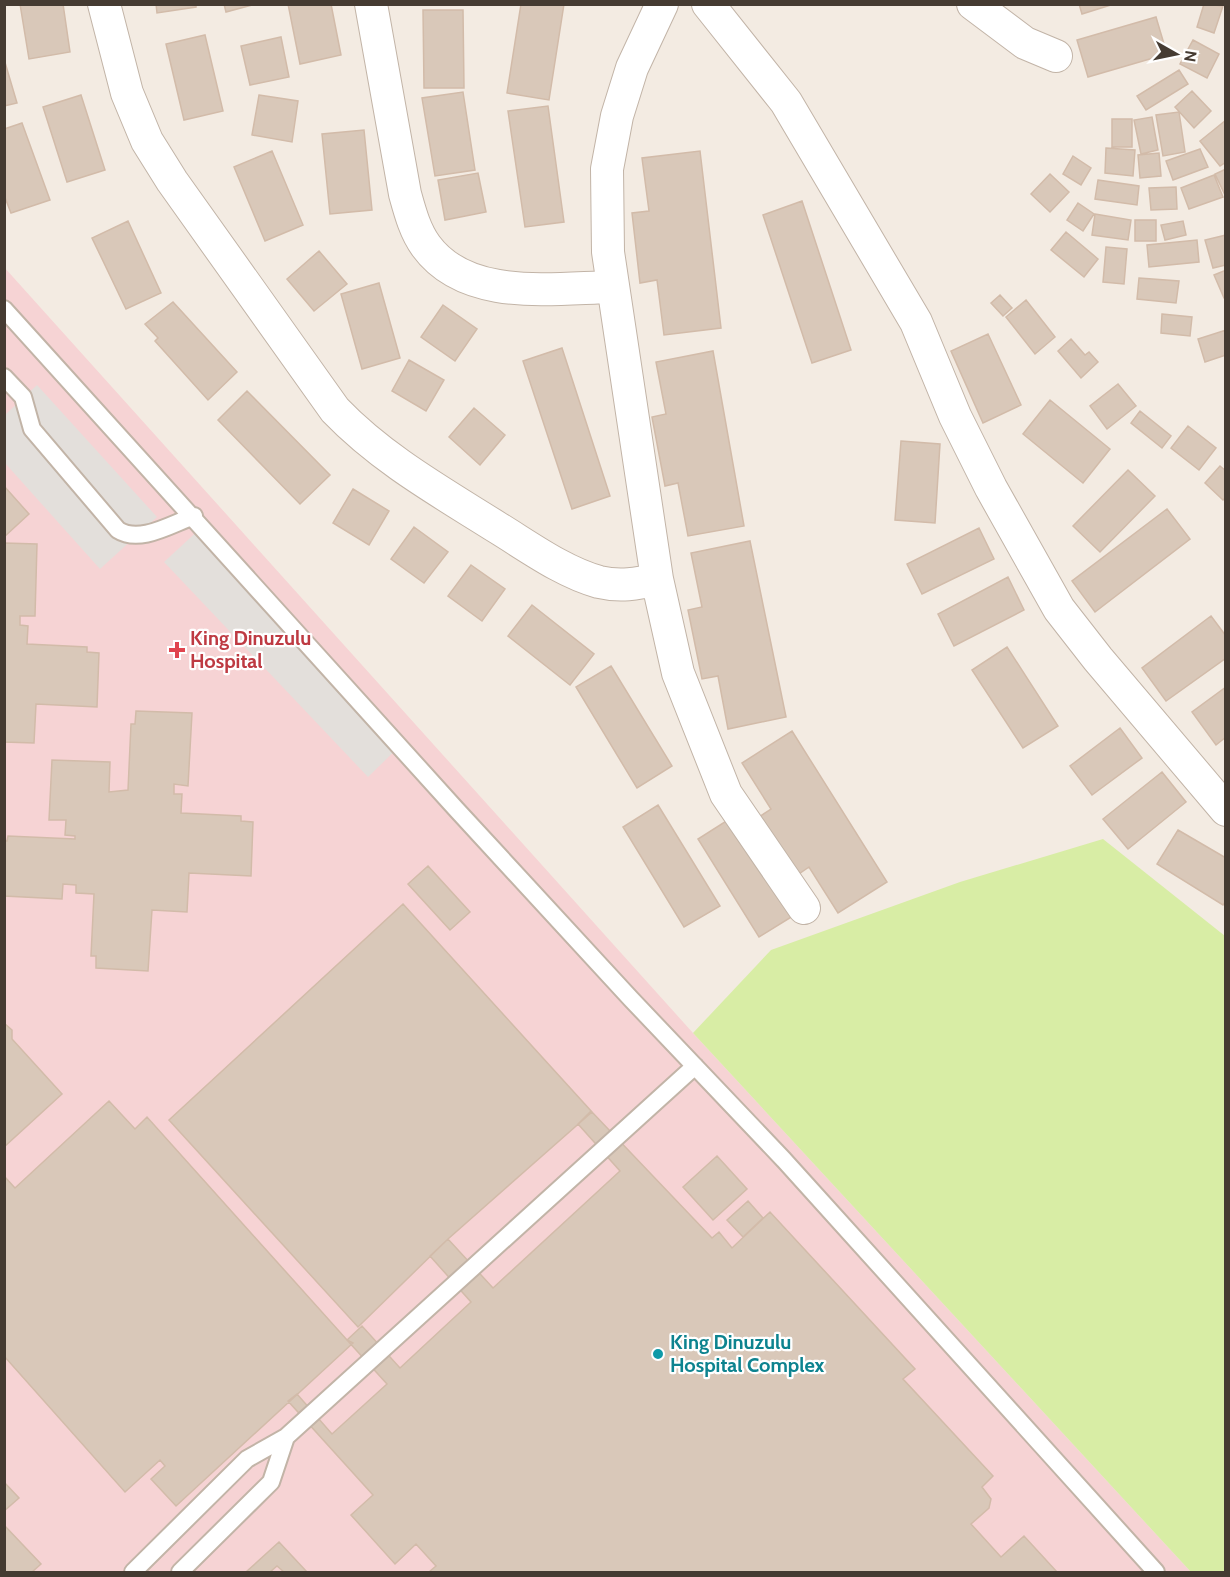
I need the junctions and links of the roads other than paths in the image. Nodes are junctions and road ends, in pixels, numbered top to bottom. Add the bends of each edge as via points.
1 (104, 4) edge
2 (371, 4) edge
3 (662, 4) edge
4 (708, 4) edge
5 (973, 4) edge
6 (1056, 56) dead end
7 (613, 287) junction
8 (4, 309) edge
9 (4, 377) edge
10 (194, 516) junction
11 (657, 579) junction
12 (1226, 810) edge
13 (804, 908) dead end
14 (695, 1066) junction
15 (286, 1437) junction
16 (133, 1572) edge
17 (180, 1572) edge
18 (1156, 1572) edge

1 - 11 street via 127,93 147,141 306,372 359,435 550,560 597,581 621,586
2 - 7 street via 405,194 426,246 464,277 507,287
3 - 7 street via 632,68 609,158 608,252
4 - 12 street via 786,102 916,322 971,447 1059,609
5 - 6 street via 1025,43
7 - 11 street
8 - 10 lane
9 - 10 lane via 24,397 32,429 118,530 140,536
10 - 14 lane via 456,809
11 - 13 street via 678,673 726,794
14 - 15 lane
14 - 18 lane
15 - 16 lane via 247,1459
15 - 17 lane via 271,1482

